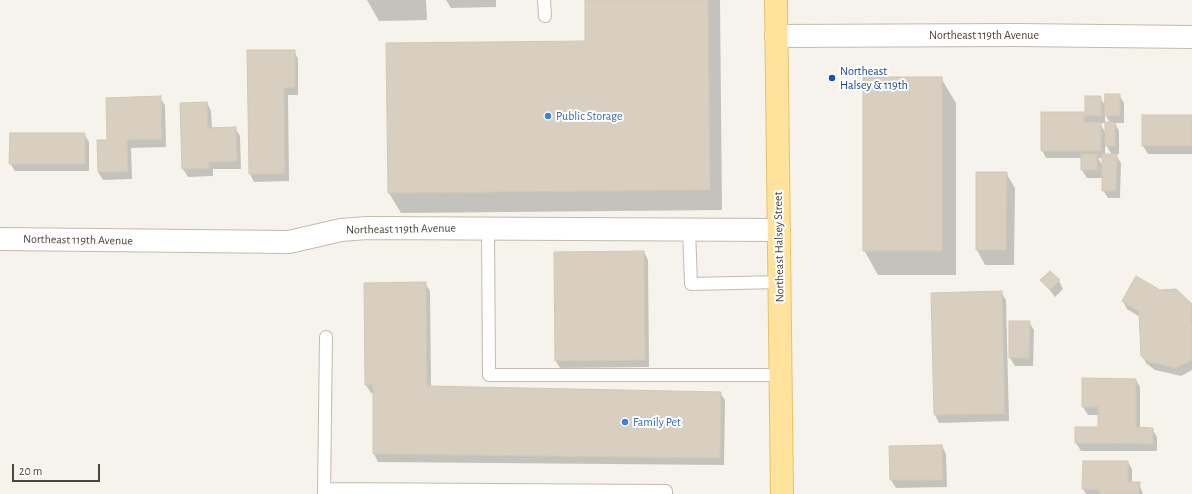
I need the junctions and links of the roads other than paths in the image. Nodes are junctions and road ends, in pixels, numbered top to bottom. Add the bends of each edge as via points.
1 (544, 0) edge
2 (776, 0) edge
3 (545, 16) dead end
4 (776, 36) junction
5 (1192, 37) edge
6 (488, 228) junction
7 (689, 230) junction
8 (778, 230) junction
9 (0, 239) edge
10 (780, 282) junction
11 (326, 337) dead end
12 (780, 375) junction
13 (324, 492) edge
14 (666, 494) edge
15 (782, 494) edge

1 - 3 lane
2 - 4 main road, Northeast Halsey Street
4 - 5 street, Northeast 119th Avenue
4 - 8 main road, Northeast Halsey Street
6 - 7 street, Northeast 119th Avenue
6 - 9 street, Northeast 119th Avenue via 366,228 341,230 289,242
6 - 12 lane via 489,376
7 - 8 street, Northeast 119th Avenue
7 - 10 lane via 690,284
8 - 10 main road, Northeast Halsey Street
10 - 12 main road, Northeast Halsey Street
11 - 13 lane
12 - 15 main road, Northeast Halsey Street
13 - 14 lane via 666,491

